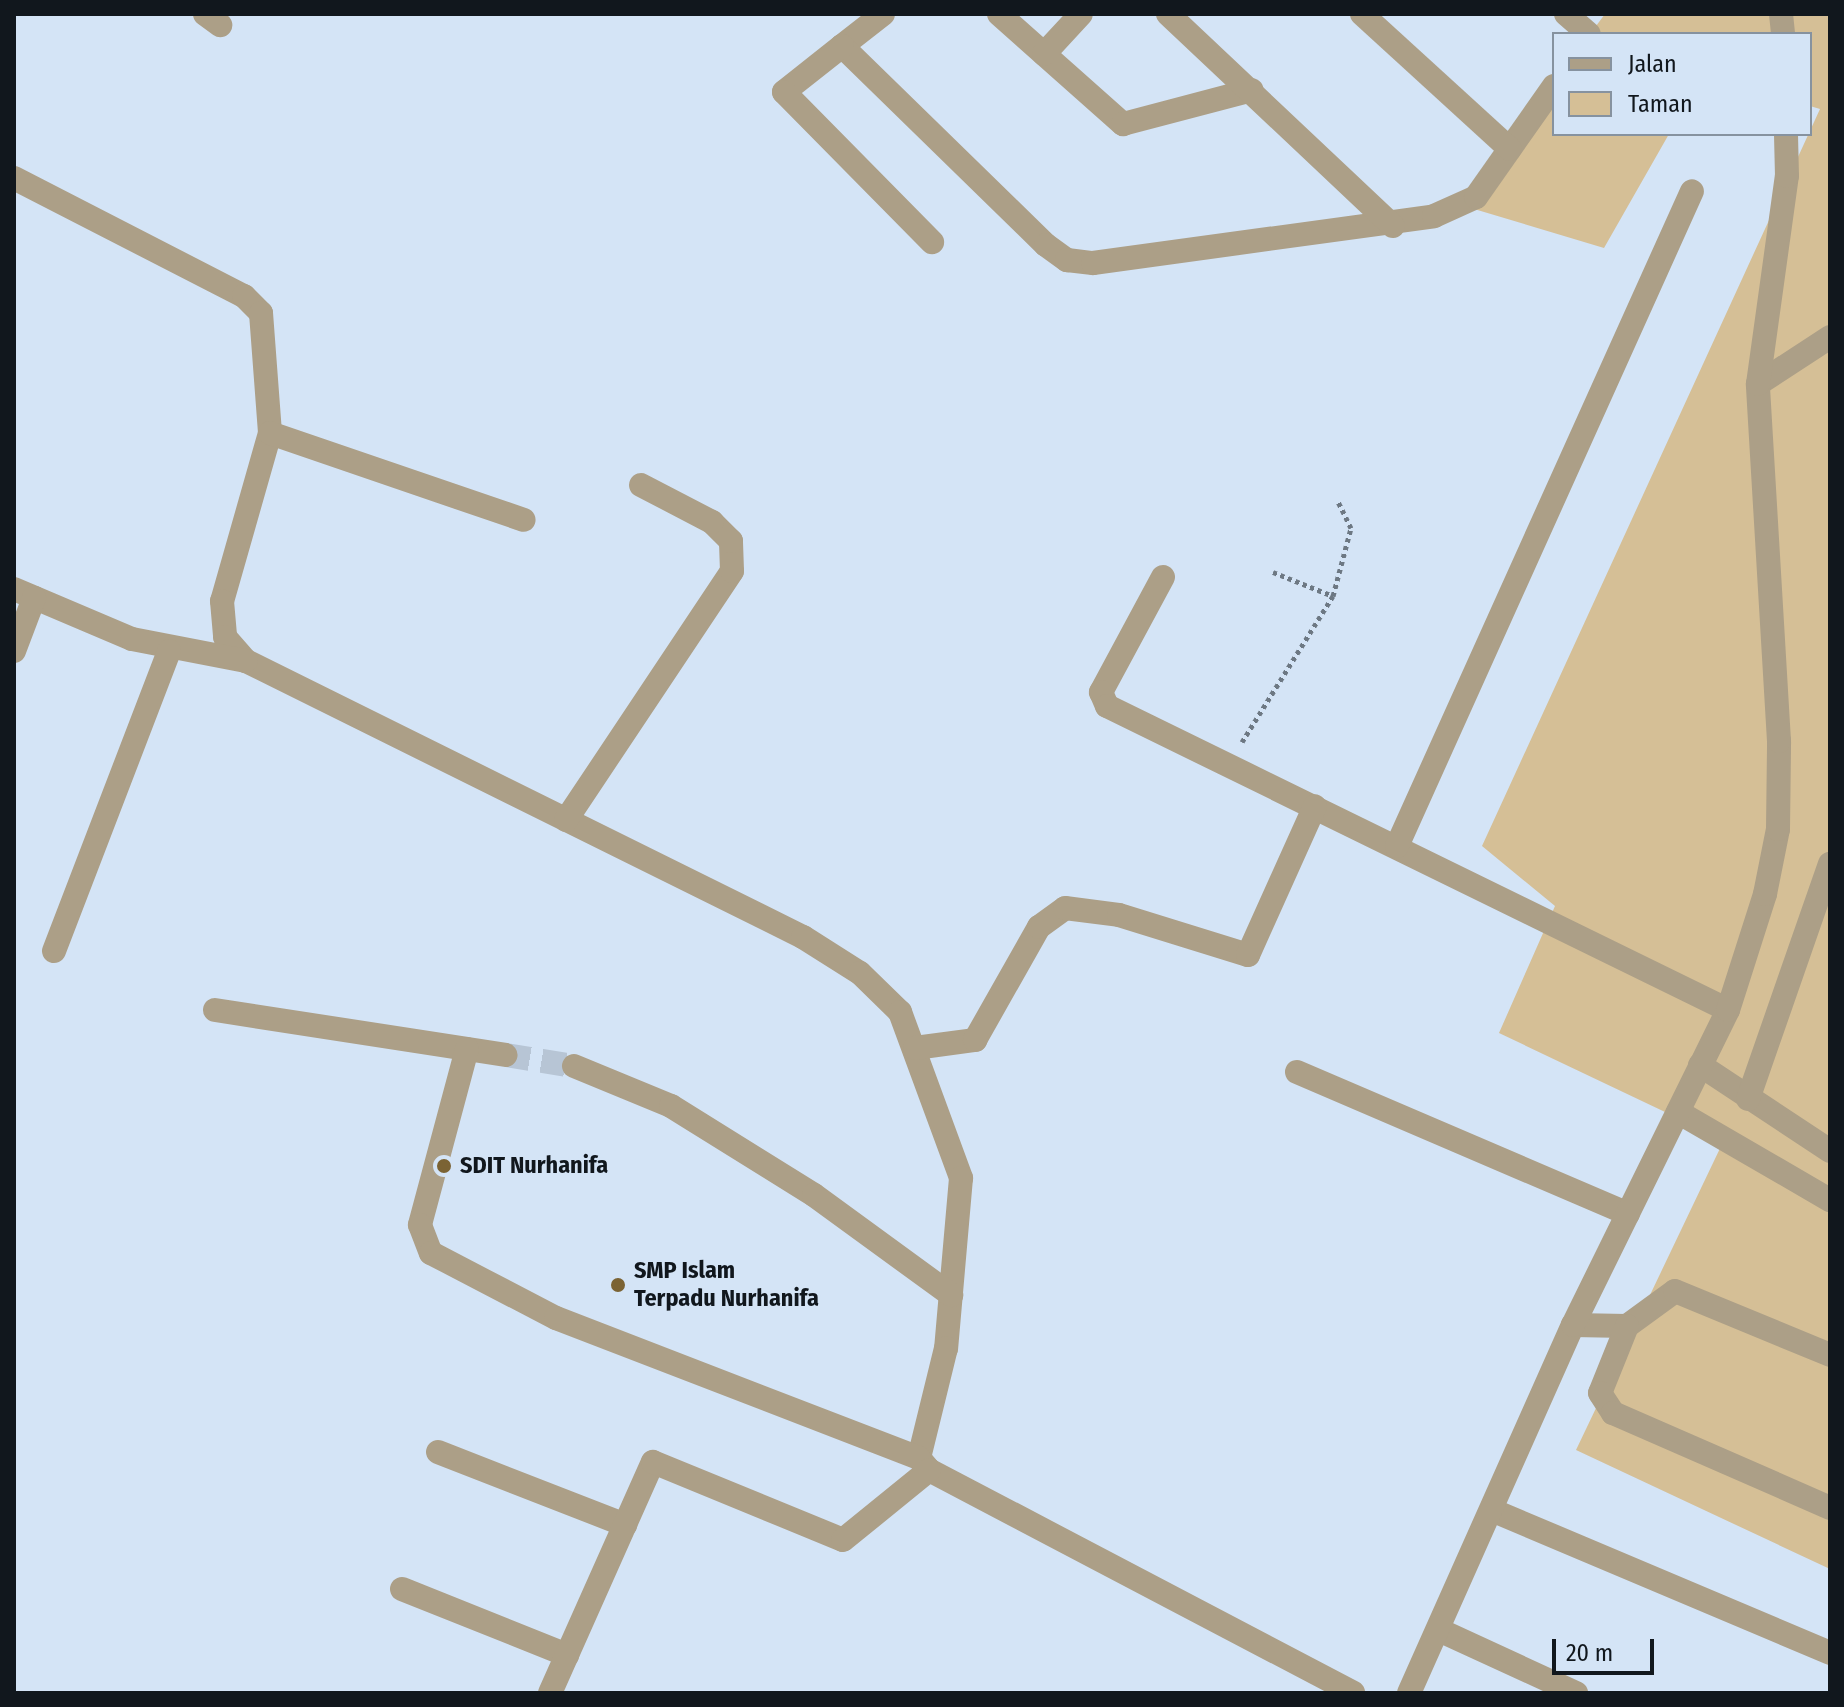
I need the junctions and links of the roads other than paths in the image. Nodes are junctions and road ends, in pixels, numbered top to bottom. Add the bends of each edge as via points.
1 (883, 14) edge
2 (999, 14) edge
3 (1081, 14) edge
4 (1168, 14) edge
5 (1362, 14) edge
6 (1566, 14) edge
7 (1588, 32) edge
8 (842, 46) junction
9 (1044, 54) junction
10 (1552, 89) edge
11 (1252, 90) junction
12 (1786, 136) edge
13 (1510, 149) junction
14 (14, 178) edge
15 (1692, 191) dead end
16 (1393, 226) junction
17 (932, 242) dead end
18 (1830, 337) edge
19 (1758, 384) junction
20 (270, 433) junction
21 (641, 485) dead end
22 (524, 520) dead end
23 (1163, 577) dead end
24 (24, 593) edge
25 (14, 651) edge
26 (169, 651) junction
27 (246, 661) junction
28 (1315, 806) junction
29 (566, 820) junction
30 (1397, 846) junction
31 (1830, 864) edge
32 (54, 951) dead end
33 (215, 1010) dead end
34 (1728, 1010) junction
35 (915, 1048) junction
36 (467, 1049) junction
37 (506, 1055) tunnel mouth
38 (1700, 1065) junction
39 (574, 1066) tunnel mouth
40 (1297, 1072) dead end
41 (1748, 1099) junction
42 (1678, 1112) junction
43 (1830, 1151) edge
44 (1830, 1200) edge
45 (1628, 1214) junction
46 (951, 1295) junction
47 (1573, 1325) junction
48 (1627, 1326) junction
49 (1830, 1355) edge
50 (438, 1452) dead end
51 (924, 1464) junction
52 (1830, 1508) edge
53 (1494, 1511) junction
54 (625, 1525) junction
55 (402, 1589) dead end
56 (1439, 1630) junction
57 (1830, 1653) edge
58 (567, 1655) junction
59 (550, 1693) edge
60 (1353, 1693) edge
61 (1409, 1693) edge
62 (1576, 1693) edge

1 - 8 street
2 - 9 street
3 - 9 street
4 - 11 street
5 - 13 street
6 - 7 street
8 - 16 street via 1067,260 1093,263
8 - 17 street via 784,92
9 - 11 street via 1123,124
10 - 13 street
11 - 16 street
12 - 19 street via 1787,176
13 - 16 street via 1476,197
14 - 20 street via 244,296 267,333
15 - 30 street
18 - 19 street
19 - 34 street via 1778,829
20 - 22 street
20 - 27 street via 222,601 225,637
21 - 29 street via 712,522 731,541 732,571
23 - 28 street via 1100,700
24 - 25 street
24 - 26 street
26 - 27 street
26 - 32 street
27 - 29 street
28 - 30 street
28 - 35 street via 1248,955 1119,915 1065,908 1039,927 975,1040
29 - 35 street via 860,973 900,1012
30 - 34 street
31 - 41 street
33 - 36 street
34 - 38 street
35 - 46 street via 961,1178
36 - 37 street
36 - 51 street via 420,1225 431,1253 556,1318
38 - 41 street
38 - 42 street
39 - 46 street via 671,1106 814,1195
40 - 45 street
41 - 43 street
42 - 44 street
42 - 45 street
45 - 47 street
46 - 51 street
47 - 48 street
47 - 53 street
48 - 49 street via 1675,1291
48 - 52 street via 1600,1393 1613,1413
50 - 54 street
51 - 54 street via 843,1540 653,1462
51 - 60 street
53 - 56 street
53 - 57 street
54 - 58 street
55 - 58 street
56 - 61 street
56 - 62 street
58 - 59 street

